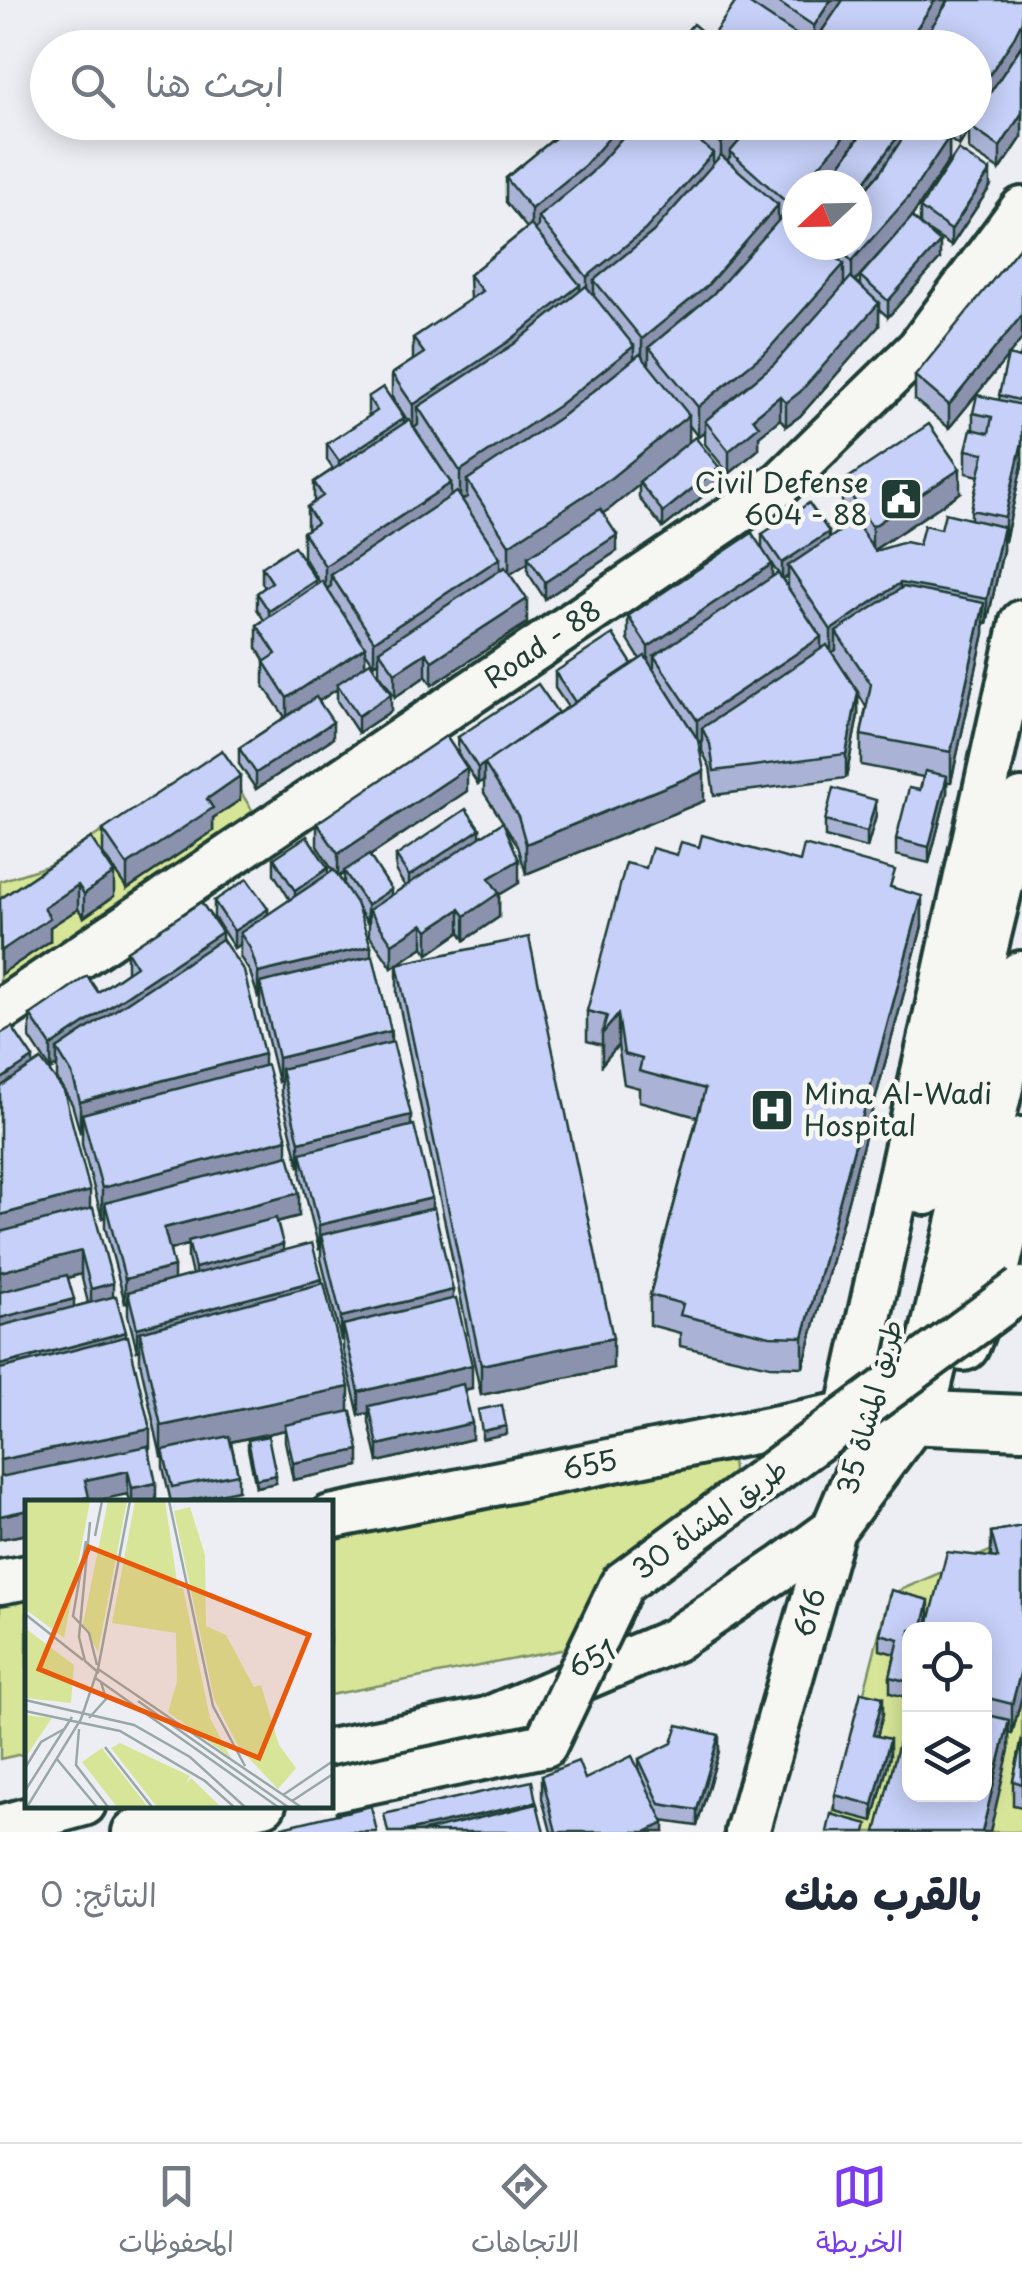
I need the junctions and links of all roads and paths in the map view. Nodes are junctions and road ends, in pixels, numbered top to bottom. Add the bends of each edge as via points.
1 (1022, 209) edge
2 (1022, 622) edge
3 (1022, 800) edge
4 (1022, 978) edge
5 (0, 1011) edge
6 (1022, 1144) edge
7 (1022, 1290) edge
8 (879, 1415) junction
9 (1022, 1422) edge
10 (332, 1516) edge
11 (834, 1530) junction
12 (25, 1578) edge
13 (0, 1582) edge
14 (332, 1731) edge
15 (332, 1752) edge
16 (332, 1790) edge
17 (25, 1795) edge
18 (0, 1799) edge
19 (73, 1807) edge
20 (250, 1807) edge
21 (0, 1827) edge
22 (134, 1832) edge
23 (747, 1832) edge

1 - 5 street, Road - 88 via 919,348 781,484
2 - 8 street
3 - 8 street, طريق المشاة 35
4 - 8 main road, 616
6 - 8 main road, 616 via 992,1266 953,1370
7 - 16 street, طريق المشاة 30, bridge via 622,1584 545,1745
8 - 9 main road
8 - 10 street, 655
8 - 11 street, 616
11 - 14 street, 651 via 539,1688
11 - 15 street, طريق المشاة 35 via 674,1640 487,1720
11 - 23 street, 616
12 - 13 street
17 - 18 street
19 - 21 street
20 - 22 street

